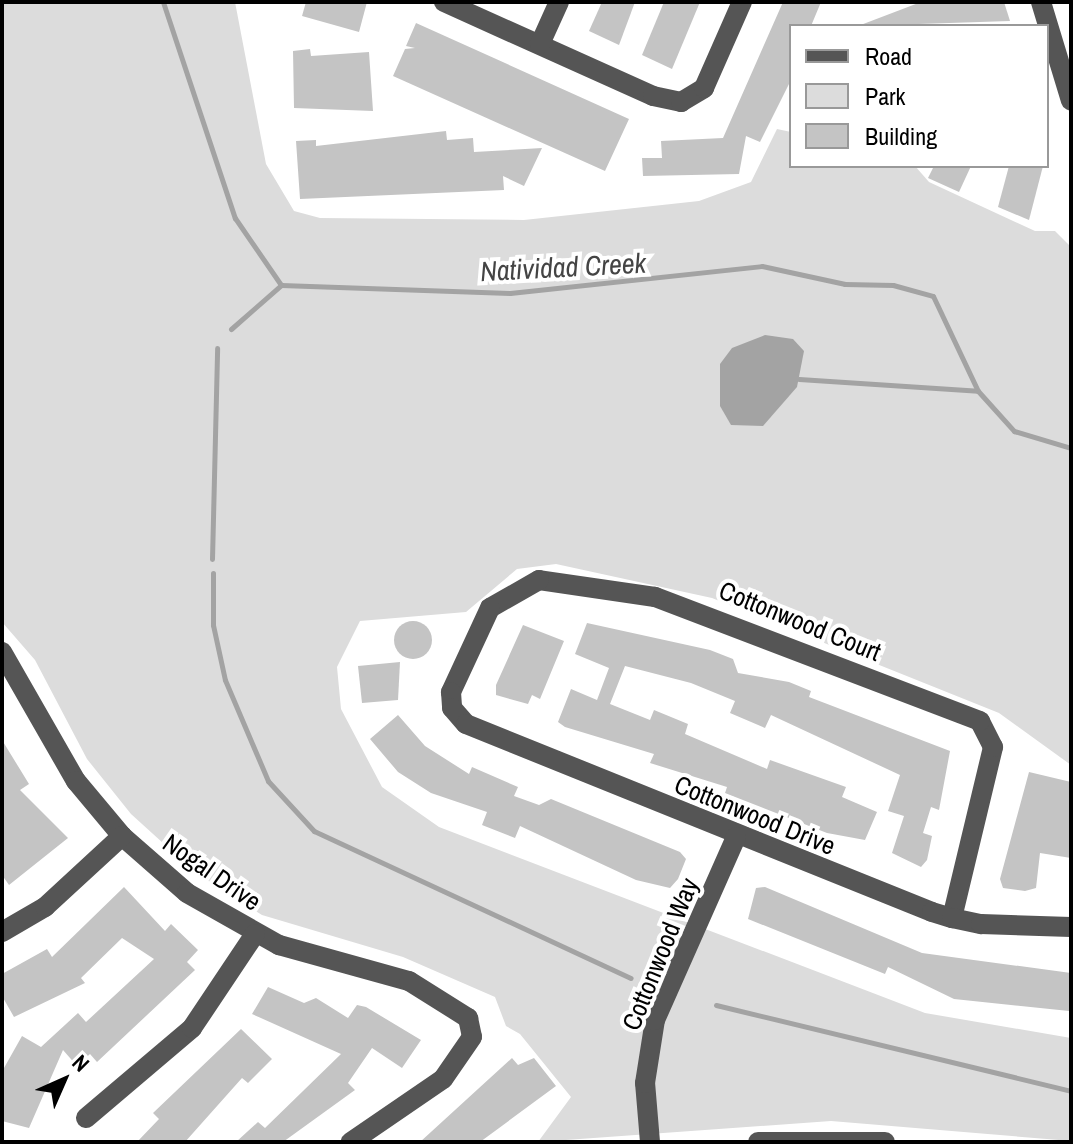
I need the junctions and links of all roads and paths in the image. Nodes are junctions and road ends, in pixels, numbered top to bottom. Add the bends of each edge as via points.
1 (444, 2) edge
2 (559, 2) edge
3 (742, 2) edge
4 (1041, 2) edge
5 (1045, 24) edge
6 (540, 44) junction
7 (1051, 51) edge
8 (1071, 101) edge
9 (2, 652) edge
10 (451, 692) joint
11 (122, 836) junction
12 (736, 837) junction
13 (952, 918) junction
14 (1071, 927) edge
15 (2, 932) edge
16 (255, 934) junction
17 (86, 1118) dead end
18 (351, 1142) edge
19 (650, 1142) edge
20 (758, 1142) edge
21 (885, 1142) edge

1 - 6 street
2 - 6 street
3 - 6 street via 704,88 681,102 653,96
4 - 5 street
7 - 8 street
9 - 11 street, Nogal Drive via 76,781
10 - 12 street, Cottonwood Drive via 452,708 466,724
10 - 13 street, Cottonwood Court via 498,600 530,582 560,579 704,610 980,721 993,747
11 - 15 street via 45,907
11 - 16 street, Nogal Drive via 187,893
12 - 13 street, Cottonwood Drive
12 - 19 street, Cottonwood Way via 655,1020 646,1072
13 - 14 street, Cottonwood Drive
16 - 17 street via 192,1028
16 - 18 street, Nogal Drive via 409,981 464,1013 473,1029 433,1089
20 - 21 street

